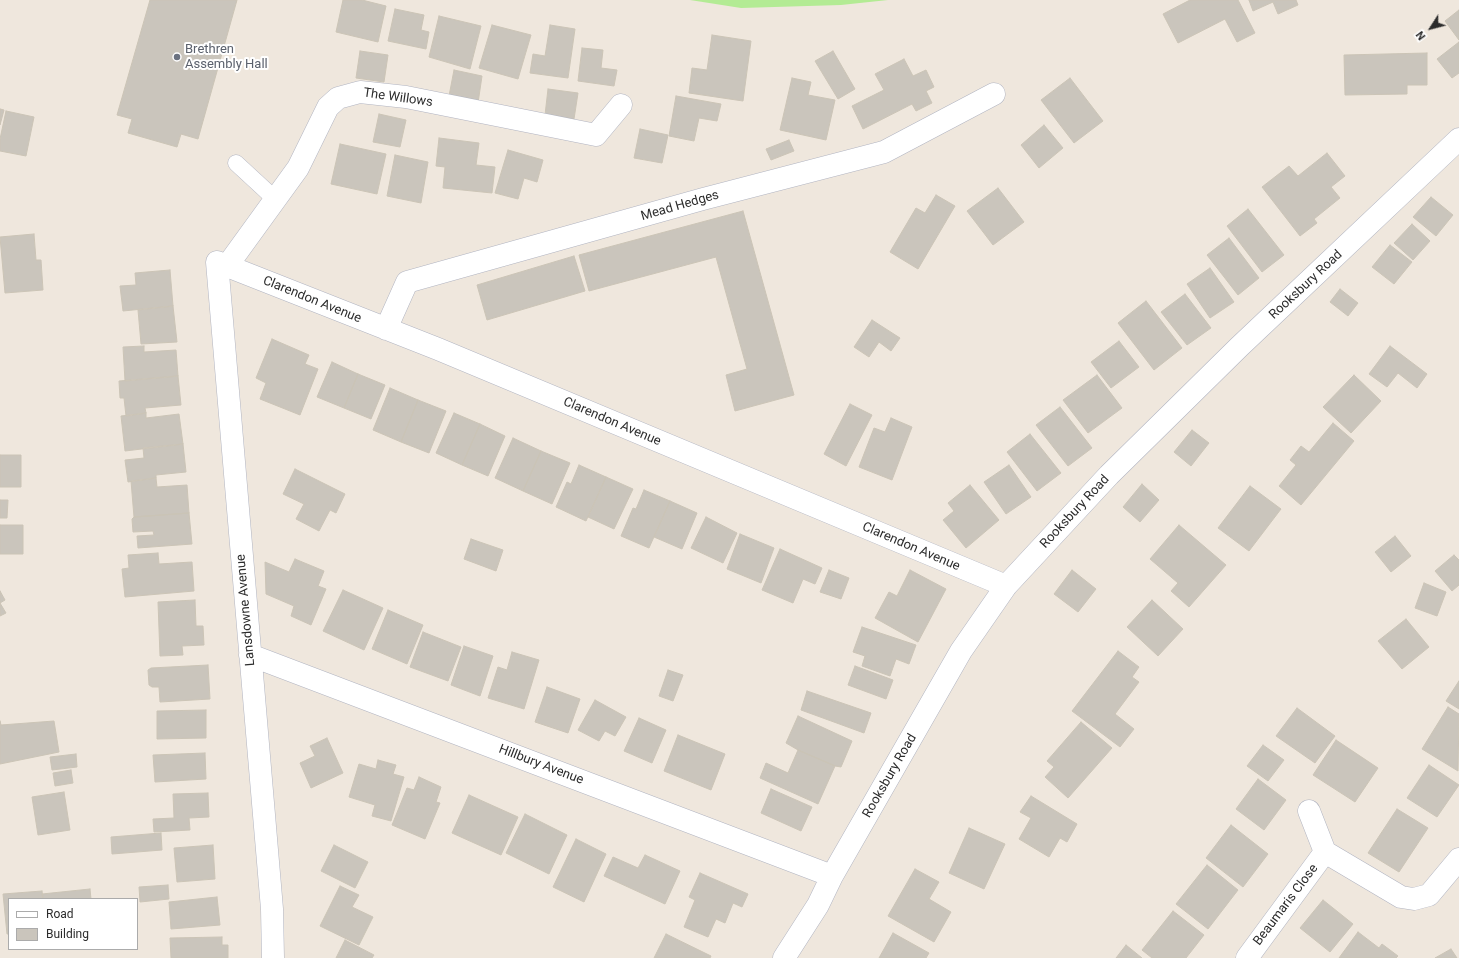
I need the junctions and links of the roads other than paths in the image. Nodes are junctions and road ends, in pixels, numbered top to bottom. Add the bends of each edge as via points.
1 (994, 94) dead end
2 (621, 105) dead end
3 (1459, 139) edge
4 (236, 163) dead end
5 (275, 199) junction
6 (222, 264) junction
7 (386, 329) junction
8 (1006, 586) junction
9 (250, 655) junction
10 (1309, 811) dead end
11 (1325, 852) junction
12 (1459, 859) edge
13 (832, 876) junction
14 (273, 958) edge
15 (784, 958) edge
16 (1247, 958) edge

1 - 7 street, Mead Hedges via 884,152 703,199 407,282
2 - 5 street, The Willows via 596,135 406,97 360,92 345,96 338,98 328,107 298,168
3 - 8 street, Rooksbury Road via 1239,347 1109,475
4 - 5 lane
5 - 6 street, The Willows
6 - 7 street, Clarendon Avenue
6 - 9 street, Lansdowne Avenue
7 - 8 street, Clarendon Avenue
8 - 13 street, Rooksbury Road via 961,651
9 - 13 street, Hillbury Avenue
9 - 14 street, Lansdowne Avenue via 272,909
10 - 11 street, Beaumaris Close
11 - 12 street, Beaumaris Close via 1401,897 1414,899 1429,895
11 - 16 street, Beaumaris Close
13 - 15 street, Rooksbury Road via 818,905

